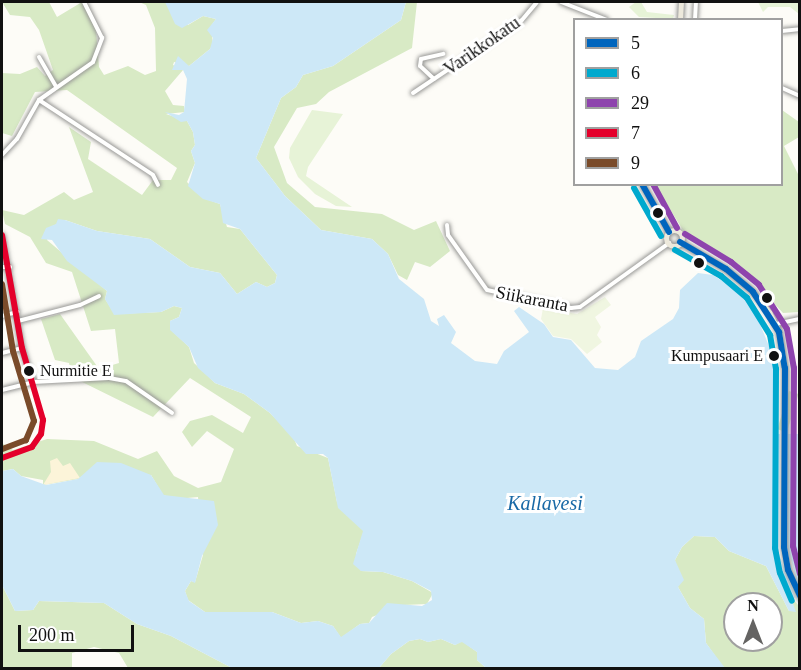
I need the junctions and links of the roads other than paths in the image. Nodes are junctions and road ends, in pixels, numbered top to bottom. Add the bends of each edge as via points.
1 (84, 2) edge
2 (537, 2) edge
3 (561, 2) edge
4 (681, 2) edge
5 (696, 2) edge
6 (603, 18) edge
7 (680, 18) edge
8 (695, 18) edge
9 (800, 29) edge
10 (783, 32) edge
11 (443, 54) dead end
12 (39, 57) dead end
13 (434, 79) junction
14 (56, 86) junction
15 (783, 88) edge
16 (413, 93) dead end
17 (800, 96) edge
18 (39, 100) junction
19 (2, 155) edge
20 (158, 185) dead end
21 (643, 186) edge
22 (447, 225) dead end
23 (669, 232) junction
24 (2, 235) edge
25 (680, 242) junction
26 (669, 243) junction
27 (2, 267) edge
28 (10, 267) junction
29 (99, 296) dead end
30 (16, 312) junction
31 (2, 316) edge
32 (800, 319) edge
33 (18, 321) junction
34 (776, 324) junction
35 (22, 348) junction
36 (2, 353) edge
37 (33, 382) junction
38 (2, 390) edge
39 (172, 413) dead end
40 (800, 597) edge

1 - 14 street via 102,38 99,50 85,71
2 - 13 street, Varikkokatu via 522,20
3 - 6 street
4 - 7 main road
5 - 8 street
9 - 10 street
11 - 13 street, Varikkokatu via 421,59 420,66
12 - 14 street
13 - 16 street
14 - 18 street
15 - 17 street
18 - 19 street via 17,139
18 - 20 street via 153,175
21 - 23 main road
22 - 26 street, Siikaranta via 448,235 487,290 571,308 580,307
23 - 25 main road via 678,231
23 - 26 main road
24 - 28 street
25 - 26 main road
25 - 34 main road via 726,269 753,292
27 - 28 street
28 - 30 street
29 - 33 street
30 - 31 street
30 - 33 street
32 - 34 street
33 - 35 street
34 - 40 main road via 785,356 785,559
35 - 36 street
35 - 37 street
37 - 38 street
37 - 39 street via 109,378 126,381

